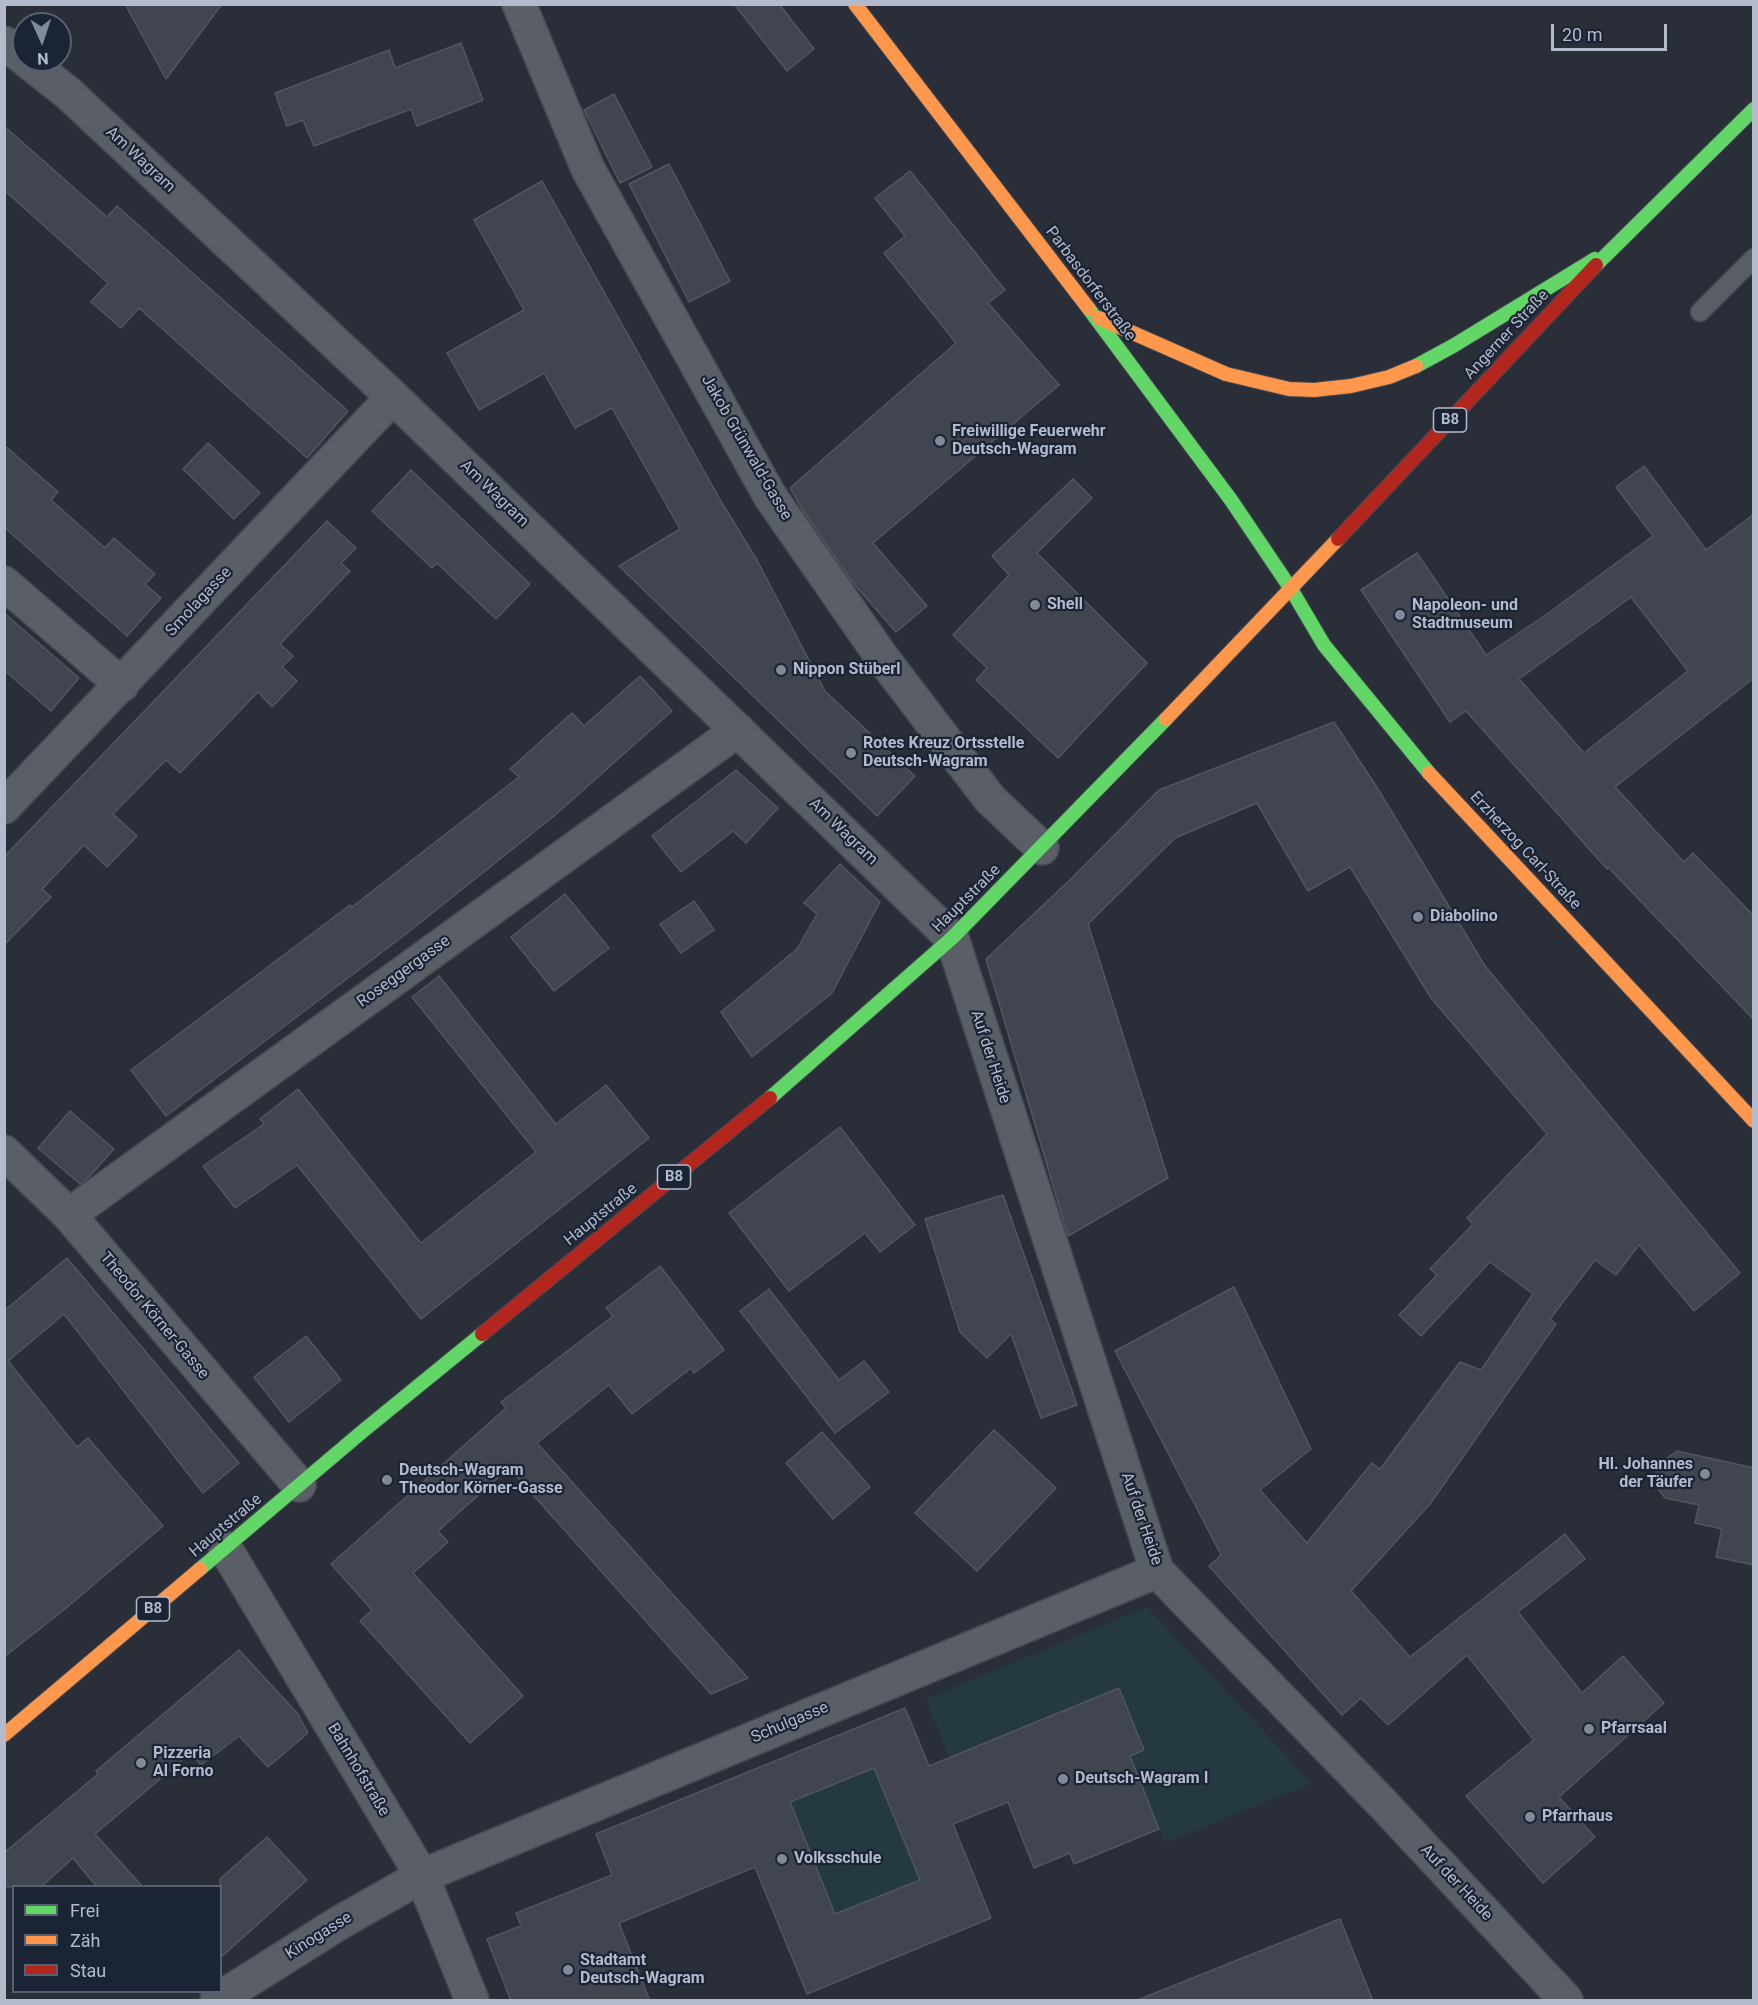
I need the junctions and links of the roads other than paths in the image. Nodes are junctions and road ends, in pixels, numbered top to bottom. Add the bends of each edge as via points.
1 (519, 4) edge
2 (855, 4) edge
3 (41, 72) edge
4 (1754, 109) edge
5 (1609, 251) junction
6 (1754, 258) edge
7 (1700, 312) dead end
8 (1095, 316) junction
9 (393, 397) junction
10 (4, 583) edge
11 (1291, 589) junction
12 (122, 685) junction
13 (738, 730) junction
14 (4, 807) edge
15 (1042, 848) junction
16 (952, 938) junction
17 (1754, 1121) edge
18 (4, 1152) edge
19 (69, 1215) junction
20 (299, 1485) junction
21 (225, 1548) junction
22 (1157, 1571) junction
23 (4, 1735) edge
24 (422, 1876) junction
25 (217, 2001) edge
26 (472, 2001) edge
27 (1566, 2001) edge

1 - 15 street, Jakob Grünwald-Gasse via 588,169 770,496 881,656 990,799
2 - 8 main road, Parbasdorferstraße
3 - 9 street, Am Wagram
4 - 5 main road, Angerner Straße / B8
5 - 8 main road via 1418,365 1351,386 1289,389 1226,374
5 - 11 main road, Angerner Straße / B8
6 - 7 lane
8 - 11 main road, Parbasdorferstraße via 1231,500
9 - 12 street, Smolagasse
9 - 13 street, Am Wagram
10 - 12 street
11 - 15 main road, Hauptstraße / B8
11 - 17 main road, Erzherzog Carl-Straße via 1324,645 1416,759
12 - 14 street, Smolagasse
13 - 16 street, Am Wagram
13 - 19 street, Roseggergasse
15 - 16 main road, Hauptstraße / B8
16 - 20 main road, Hauptstraße / B8 via 762,1105
16 - 22 street, Auf der Heide
18 - 19 street, Theodor Körner-Gasse
19 - 20 street, Theodor Körner-Gasse
20 - 21 main road, Hauptstraße / B8
21 - 23 main road, Hauptstraße / B8
21 - 24 street, Bahnhofstraße
22 - 24 street, Schulgasse
22 - 27 street, Auf der Heide via 1384,1805
24 - 25 street, Kinogasse via 339,1923
24 - 26 street, Bahnhofstraße

